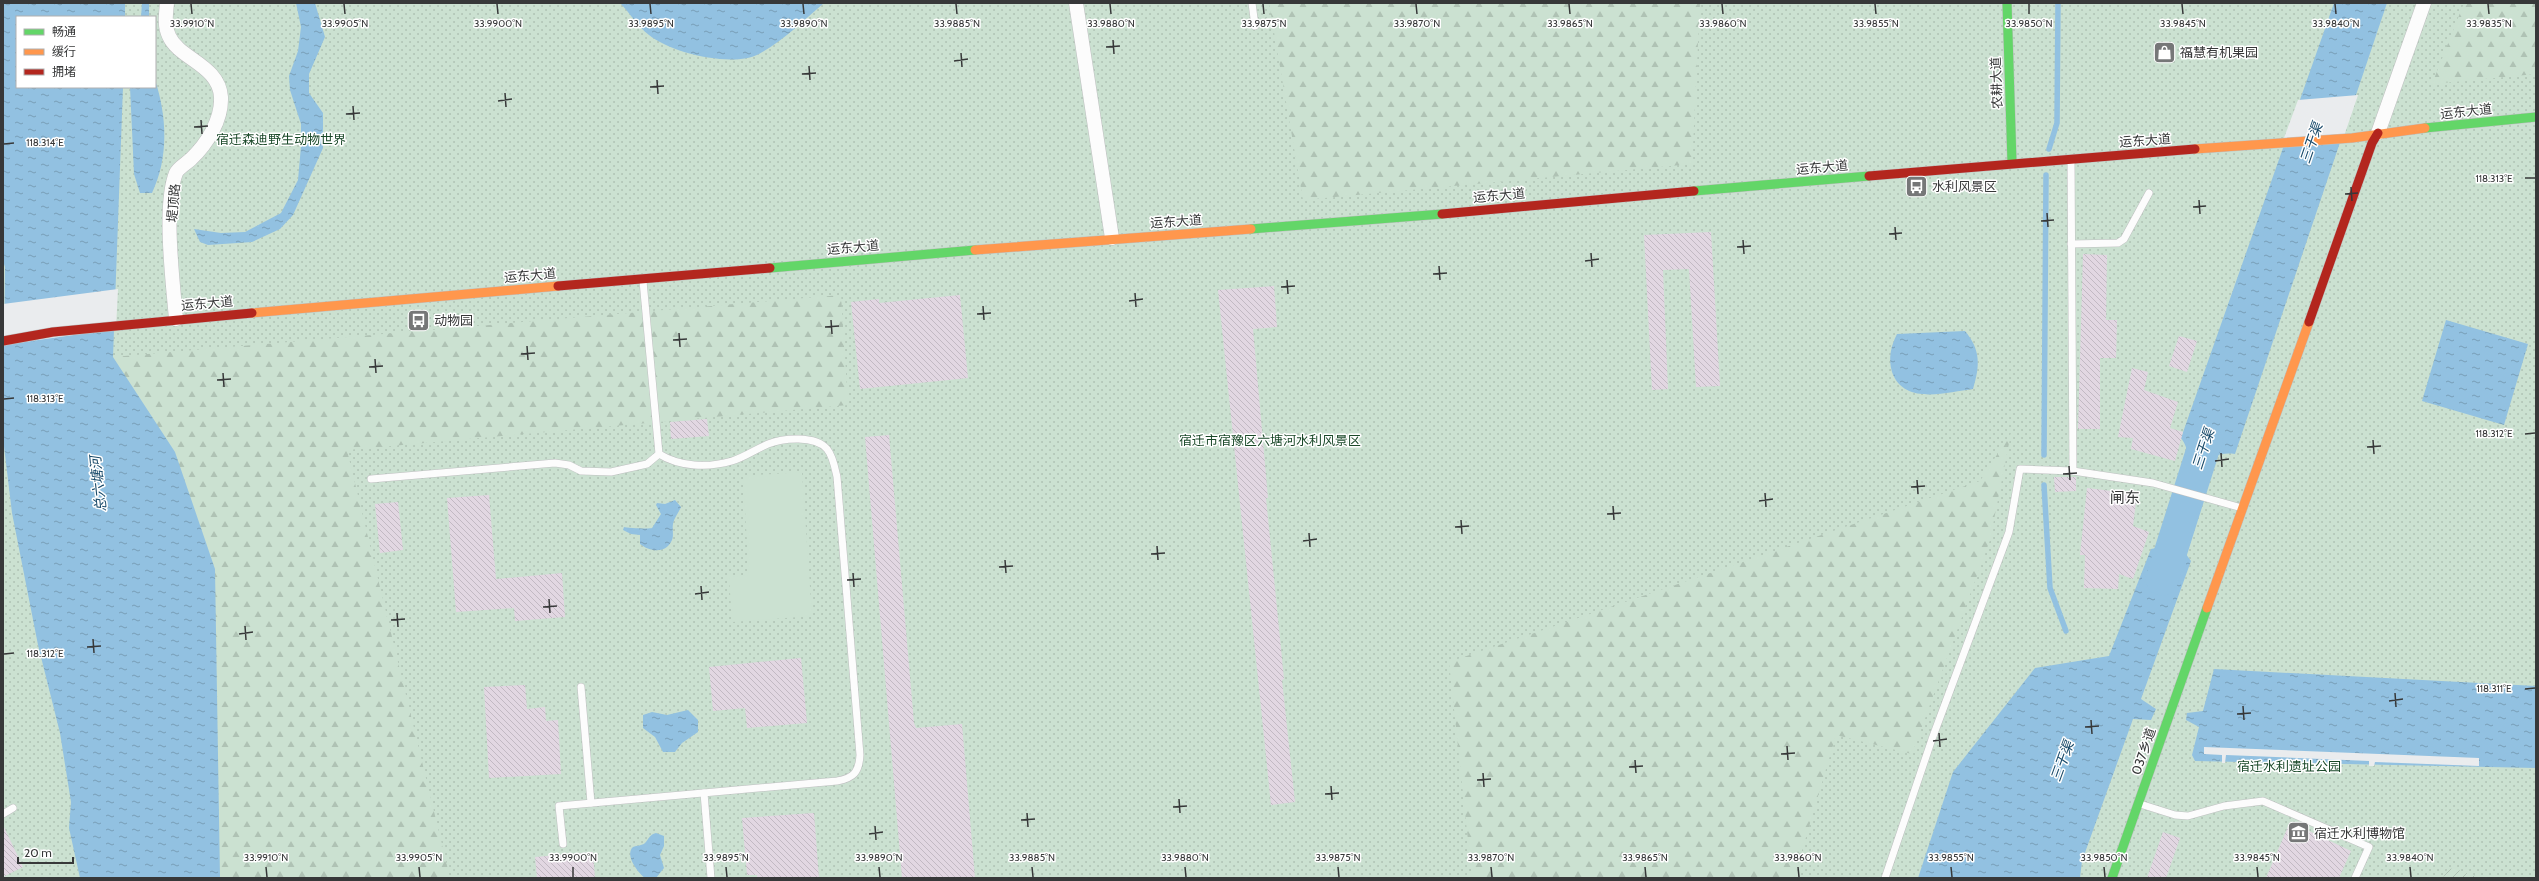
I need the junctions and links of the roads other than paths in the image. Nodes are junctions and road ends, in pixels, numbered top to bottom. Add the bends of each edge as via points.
1 (167, 3) edge
2 (1076, 3) edge
3 (1252, 3) edge
4 (2007, 3) edge
5 (2424, 3) edge
6 (1255, 26) dead end
7 (2536, 117) edge
8 (2536, 127) edge
9 (2375, 138) junction
10 (2071, 158) junction
11 (2012, 163) junction
12 (2149, 193) dead end
13 (1112, 238) junction
14 (2071, 244) junction
15 (643, 279) junction
16 (176, 319) junction
17 (3, 341) edge
18 (659, 454) junction
19 (2072, 471) junction
20 (371, 479) dead end
21 (2243, 508) junction
22 (581, 687) dead end
23 (704, 793) junction
24 (591, 803) junction
25 (2138, 804) junction
26 (13, 808) dead end
27 (3, 814) edge
28 (563, 844) dead end
29 (711, 878) edge
30 (1885, 878) edge
31 (2112, 878) edge
32 (2355, 878) edge

1 - 16 street, 堤顶路 via 166,27 170,38 200,63 214,80 221,96 215,125 193,157 176,172 171,198 171,248
2 - 13 street
3 - 6 lane
4 - 11 main road, 农耕大道
5 - 9 street
7 - 9 main road, 运东大道
8 - 9 main road, 运东大道
9 - 10 main road, 运东大道
9 - 21 main road, 037乡道
10 - 11 main road, 运东大道
10 - 14 lane
11 - 13 main road, 运东大道 via 1316,225
12 - 14 lane via 2124,239 2118,243
13 - 15 main road, 运东大道
14 - 19 lane
15 - 16 main road, 运东大道
15 - 18 lane
16 - 17 main road, 运东大道 via 53,332
18 - 20 lane via 647,464 611,472 581,471 569,465 555,463
18 - 23 lane via 671,462 711,464 732,461 767,444 796,439 822,445 828,450 837,477 860,755 859,769 852,778 837,781
19 - 21 lane via 2162,486
19 - 30 lane via 2020,468 2009,532 1932,739
21 - 25 main road, 037乡道
22 - 24 lane
23 - 24 lane
23 - 29 lane
24 - 28 lane via 559,806
25 - 31 main road, 037乡道
25 - 32 lane via 2175,815 2188,816 2224,806 2263,801 2369,847
26 - 27 lane

